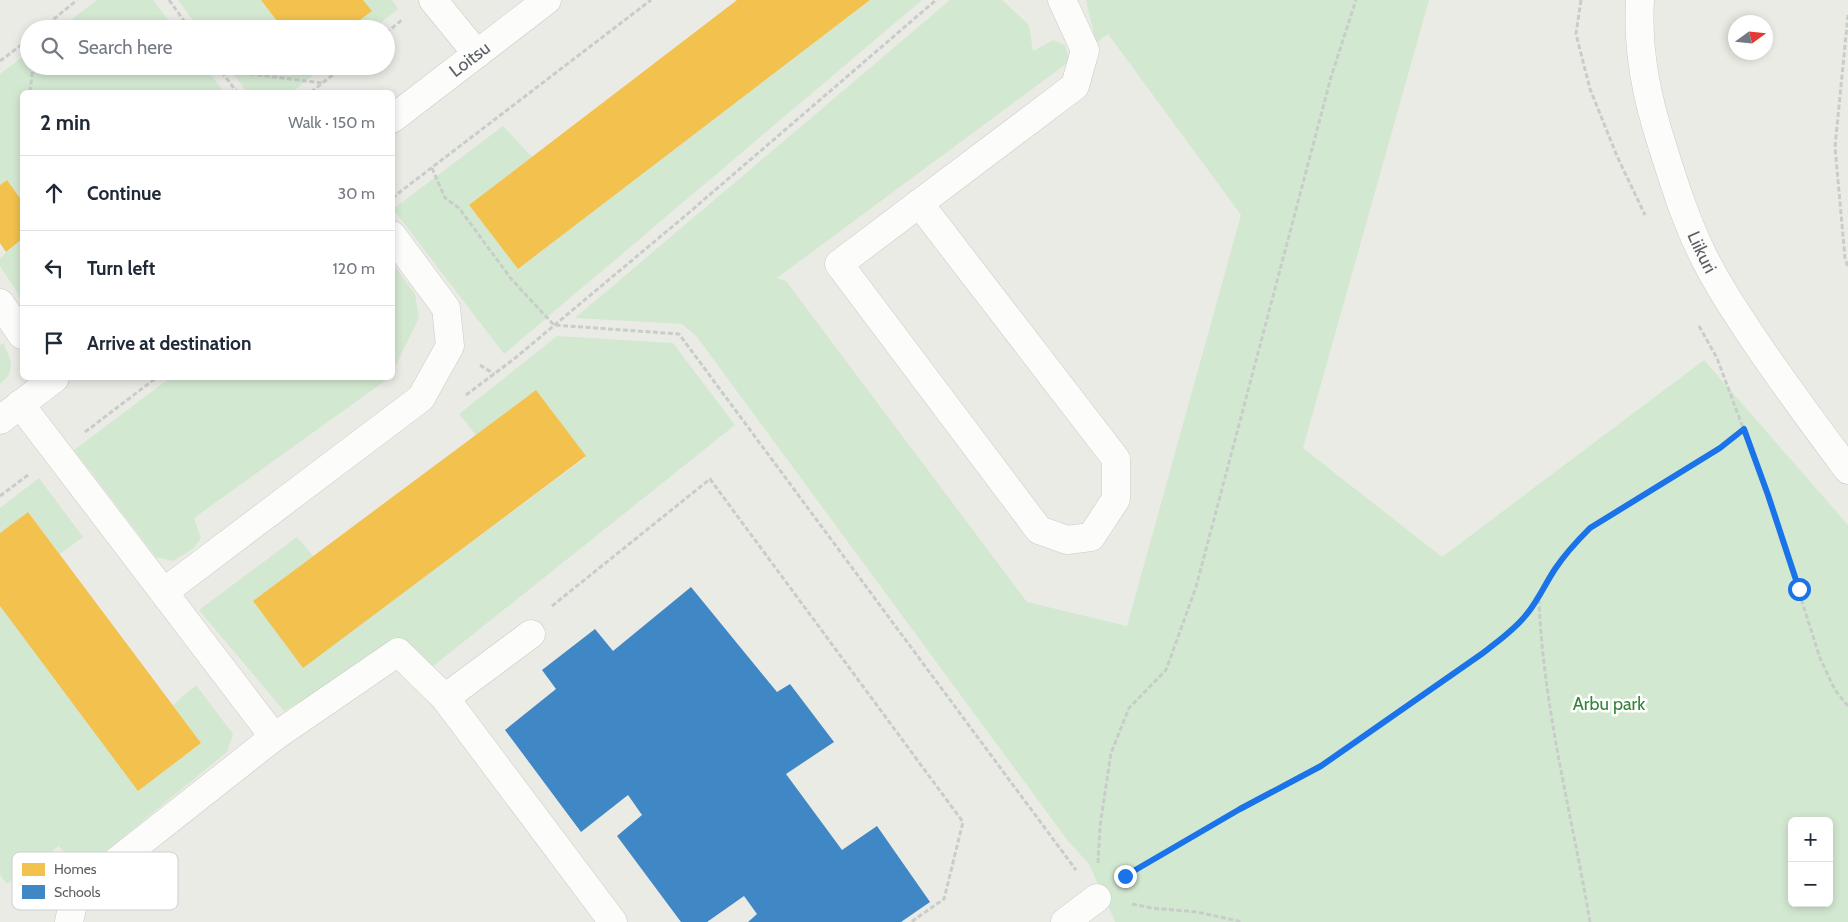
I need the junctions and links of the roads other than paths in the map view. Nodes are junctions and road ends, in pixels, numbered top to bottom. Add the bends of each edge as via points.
1 (433, 0) edge
2 (547, 0) edge
3 (1062, 0) edge
4 (1640, 0) edge
5 (477, 54) junction
6 (395, 117) edge
7 (919, 203) junction
8 (395, 238) edge
9 (0, 303) edge
10 (20, 332) edge
11 (52, 380) edge
12 (10, 412) edge
13 (1848, 470) edge
14 (164, 592) junction
15 (531, 634) road end
16 (445, 698) junction
17 (274, 737) junction
18 (128, 852) edge
19 (1097, 898) road end
20 (613, 922) edge
21 (1065, 922) edge

1 - 5 street
2 - 5 street, Loitsu
3 - 7 street via 1086,50 1075,86
4 - 13 street, Liikuri via 1642,57 1650,105 1675,186 1701,251 1763,352
5 - 6 street, Loitsu
7 - 7 street via 838,264 1039,530 1067,540 1091,536 1116,499 1116,459
8 - 14 street via 446,308 450,346 421,398
9 - 10 street
11 - 12 street
12 - 14 street
14 - 17 street
15 - 16 street
16 - 17 street via 398,652
16 - 20 street
17 - 18 street
19 - 21 street

